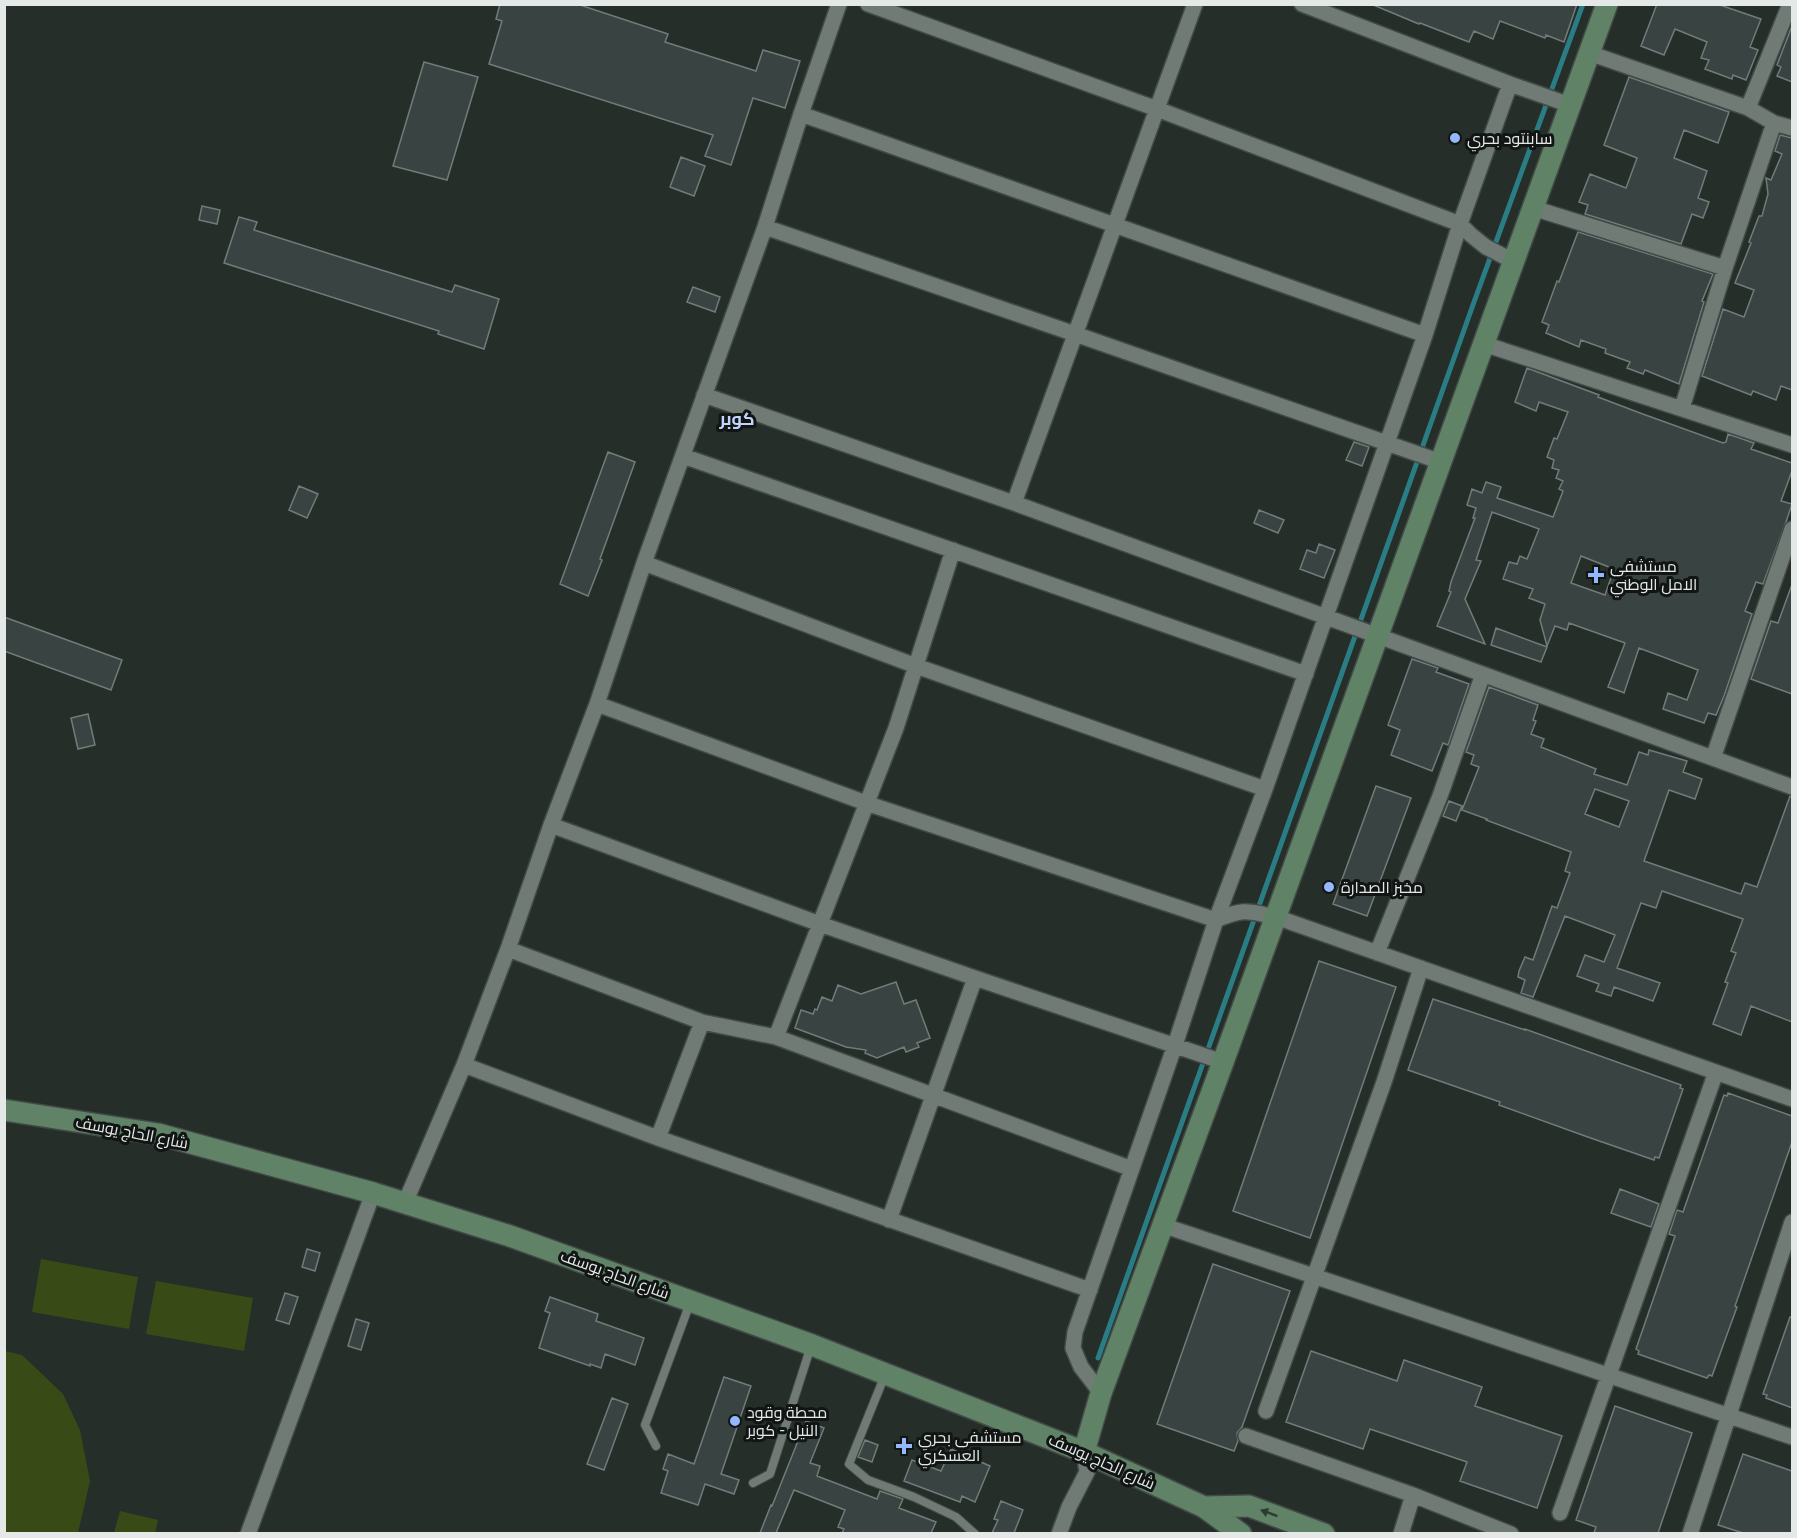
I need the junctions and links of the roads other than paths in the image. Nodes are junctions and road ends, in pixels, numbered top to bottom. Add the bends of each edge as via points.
1 (839, 4) edge
2 (868, 4) edge
3 (1195, 4) edge
4 (1302, 4) edge
5 (1607, 4) edge
6 (1790, 4) edge
7 (1589, 53) junction
8 (1510, 84) junction
9 (1564, 103) junction
10 (1748, 108) junction
11 (1157, 109) junction
12 (801, 114) junction
13 (1774, 123) junction
14 (1792, 128) edge
15 (1533, 208) junction
16 (1461, 224) junction
17 (1115, 226) junction
18 (765, 227) junction
19 (1507, 258) junction
20 (1725, 268) junction
21 (1075, 334) junction
22 (1425, 335) junction
23 (1484, 344) junction
24 (704, 396) junction
25 (1682, 408) junction
26 (1387, 442) junction
27 (1792, 445) edge
28 (683, 456) junction
29 (1435, 459) junction
30 (1014, 503) junction
31 (1792, 529) edge
32 (953, 550) junction
33 (644, 563) junction
34 (1326, 617) junction
35 (1378, 636) junction
36 (916, 666) junction
37 (1306, 674) junction
38 (1483, 674) junction
39 (597, 704) junction
40 (1713, 758) junction
41 (1792, 787) edge
42 (1265, 789) junction
43 (866, 803) junction
44 (551, 825) junction
45 (1271, 915) junction
46 (1216, 920) junction
47 (820, 924) junction
48 (508, 949) junction
49 (1377, 953) junction
50 (1421, 968) junction
51 (975, 978) junction
52 (702, 1022) junction
53 (776, 1037) junction
54 (1175, 1045) junction
55 (1219, 1060) junction
56 (464, 1065) junction
57 (1716, 1072) junction
58 (934, 1096) junction
59 (1792, 1098) edge
60 (4, 1110) edge
61 (658, 1138) junction
62 (1132, 1169) junction
63 (373, 1193) junction
64 (405, 1203) junction
65 (889, 1220) junction
66 (1792, 1222) edge
67 (1162, 1225) junction
68 (1313, 1276) junction
69 (1090, 1290) junction
70 (691, 1302) junction
71 (812, 1345) junction
72 (885, 1374) junction
73 (1608, 1375) junction
74 (1101, 1393) junction
75 (1266, 1411) dead end
76 (1729, 1415) junction
77 (1246, 1436) dead end
78 (1792, 1437) edge
79 (656, 1446) dead end
80 (1084, 1452) junction
81 (753, 1483) dead end
82 (1413, 1495) junction
83 (1204, 1507) junction
84 (1560, 1513) dead end
85 (248, 1533) edge
86 (975, 1533) edge
87 (1059, 1533) edge
88 (1241, 1533) edge
89 (1324, 1533) edge
90 (1401, 1533) edge
91 (1511, 1533) edge
92 (1690, 1533) edge

1 - 12 street
2 - 11 street
3 - 11 street
4 - 8 street
5 - 7 street
6 - 10 street
7 - 9 street
7 - 10 street
8 - 9 street
8 - 16 street
9 - 15 street
10 - 13 street
11 - 16 street
11 - 17 street
12 - 17 street
12 - 18 street
13 - 14 street
13 - 20 street
15 - 19 street
15 - 20 street
16 - 19 street via 1471,236
16 - 22 street
17 - 21 street
17 - 22 street
18 - 21 street
18 - 24 street
19 - 23 street
20 - 25 street
21 - 26 street
21 - 30 street
22 - 26 street
23 - 25 street
23 - 29 street
24 - 28 street
24 - 30 street
25 - 27 street
26 - 29 street
26 - 34 street
28 - 32 street
28 - 33 street
29 - 35 street
30 - 34 street
31 - 40 street
32 - 36 street
32 - 37 street
33 - 36 street
33 - 39 street
34 - 35 street
34 - 37 street
35 - 38 street
35 - 45 street
36 - 42 street
36 - 43 street
37 - 42 street
38 - 40 street
38 - 49 street via 1440,796
39 - 43 street
39 - 44 street
40 - 41 street
42 - 46 street
43 - 46 street
43 - 47 street
44 - 47 street
44 - 48 street
45 - 46 street via 1236,911
45 - 49 street
45 - 55 street
46 - 54 street
47 - 51 street
47 - 53 street
48 - 52 street
48 - 56 street
49 - 50 street
50 - 57 street
50 - 68 street
51 - 54 street
51 - 58 street
52 - 53 street
52 - 61 street
53 - 58 street
54 - 55 street
54 - 62 street
55 - 67 street
56 - 61 street
56 - 64 street
57 - 59 street
57 - 73 street
58 - 62 street
58 - 65 street
60 - 63 street, شارع الحاج يوسف via 158,1134
61 - 65 street
62 - 69 street
63 - 64 street, شارع الحاج يوسف
63 - 85 street
64 - 70 street, شارع الحاج يوسف via 510,1236
65 - 69 street
66 - 76 street
67 - 68 street
67 - 74 street
68 - 73 street
68 - 75 street
69 - 74 street via 1073,1348 1081,1367
70 - 71 street, شارع الحاج يوسف
70 - 79 lane via 645,1425
71 - 72 street, شارع الحاج يوسف
71 - 81 lane via 770,1474
72 - 80 street, شارع الحاج يوسف
72 - 86 lane via 849,1464 868,1480 956,1517
73 - 76 street
73 - 84 street
74 - 80 street
76 - 78 street
76 - 92 street
77 - 82 street
80 - 83 street, شارع الحاج يوسف
80 - 87 street via 1088,1472
82 - 90 street
82 - 91 street
83 - 88 street, شارع الحاج يوسف
89 -> 83 street, شارع الحاج يوسف via 1249,1506

